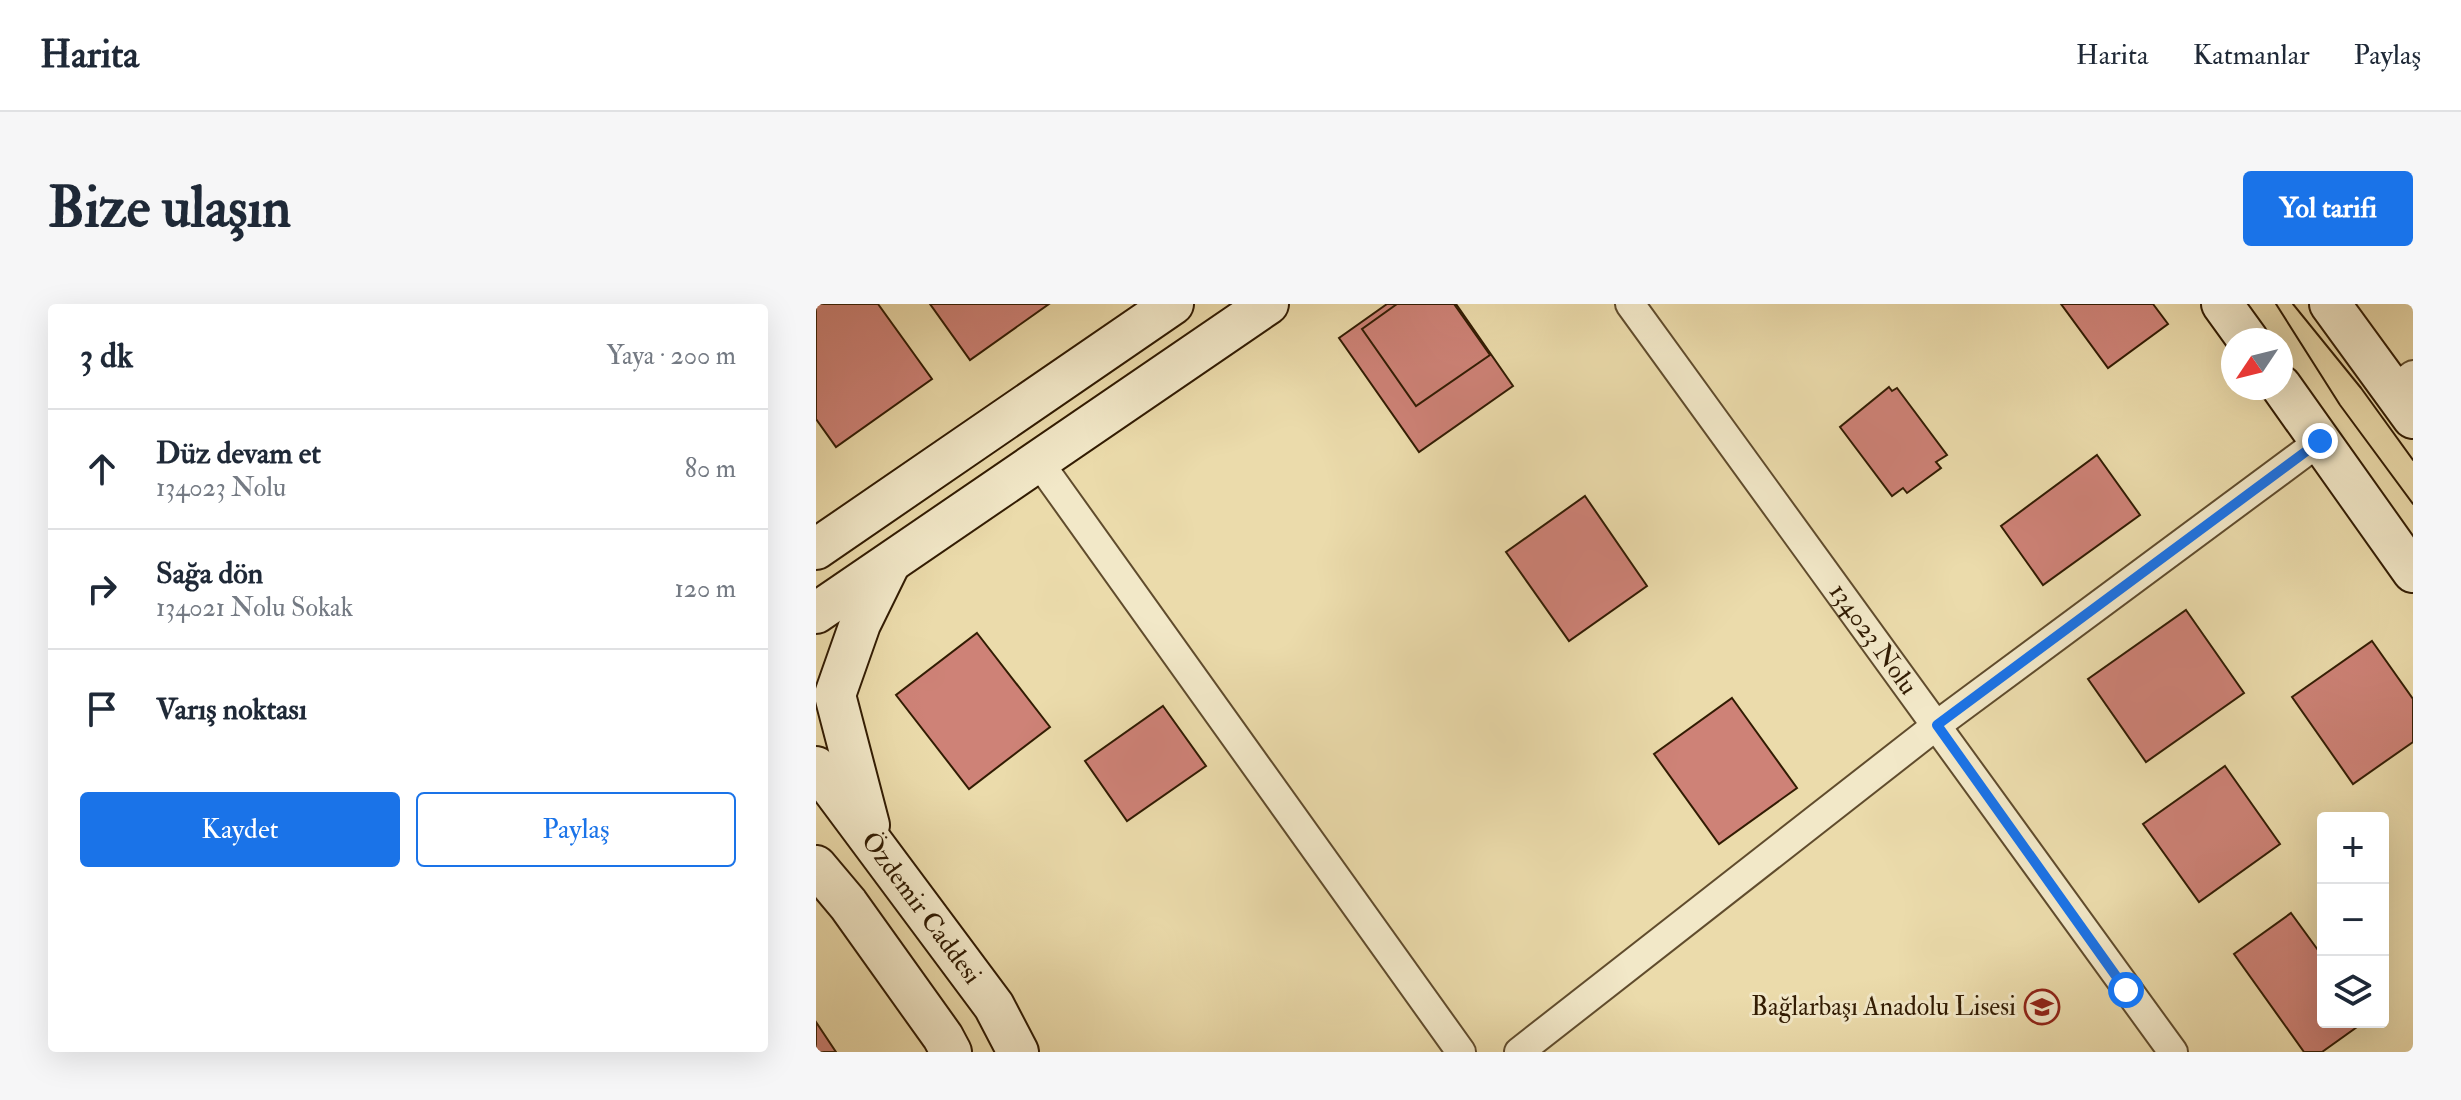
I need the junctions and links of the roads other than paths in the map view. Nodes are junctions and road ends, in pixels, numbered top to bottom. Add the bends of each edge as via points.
1 (1173, 304) edge
2 (1268, 304) edge
3 (1630, 304) edge
4 (2222, 304) edge
5 (2330, 304) edge
6 (2239, 328) edge
7 (2406, 394) edge
8 (2291, 400) edge
9 (2320, 441) junction
10 (1038, 461) junction
11 (824, 539) edge
12 (889, 564) junction
13 (2413, 572) edge
14 (816, 613) edge
15 (1937, 725) junction
16 (816, 767) edge
17 (873, 841) junction
18 (816, 866) edge
19 (951, 1052) edge
20 (1018, 1052) edge
21 (1461, 1052) edge
22 (1519, 1052) edge
23 (2173, 1052) edge

1 - 11 main road
2 - 10 main road
3 - 15 street, 134023 Nolu
4 - 6 main road
5 - 7 main road
8 - 9 main road
9 - 13 main road
9 - 15 street
10 - 12 main road
10 - 21 street
12 - 14 main road
12 - 17 main road via 835,695
15 - 22 street
15 - 23 street, 134023 Nolu
16 - 17 main road, Özdemir Caddesi
17 - 20 main road, Özdemir Caddesi via 994,1006
18 - 19 main road

